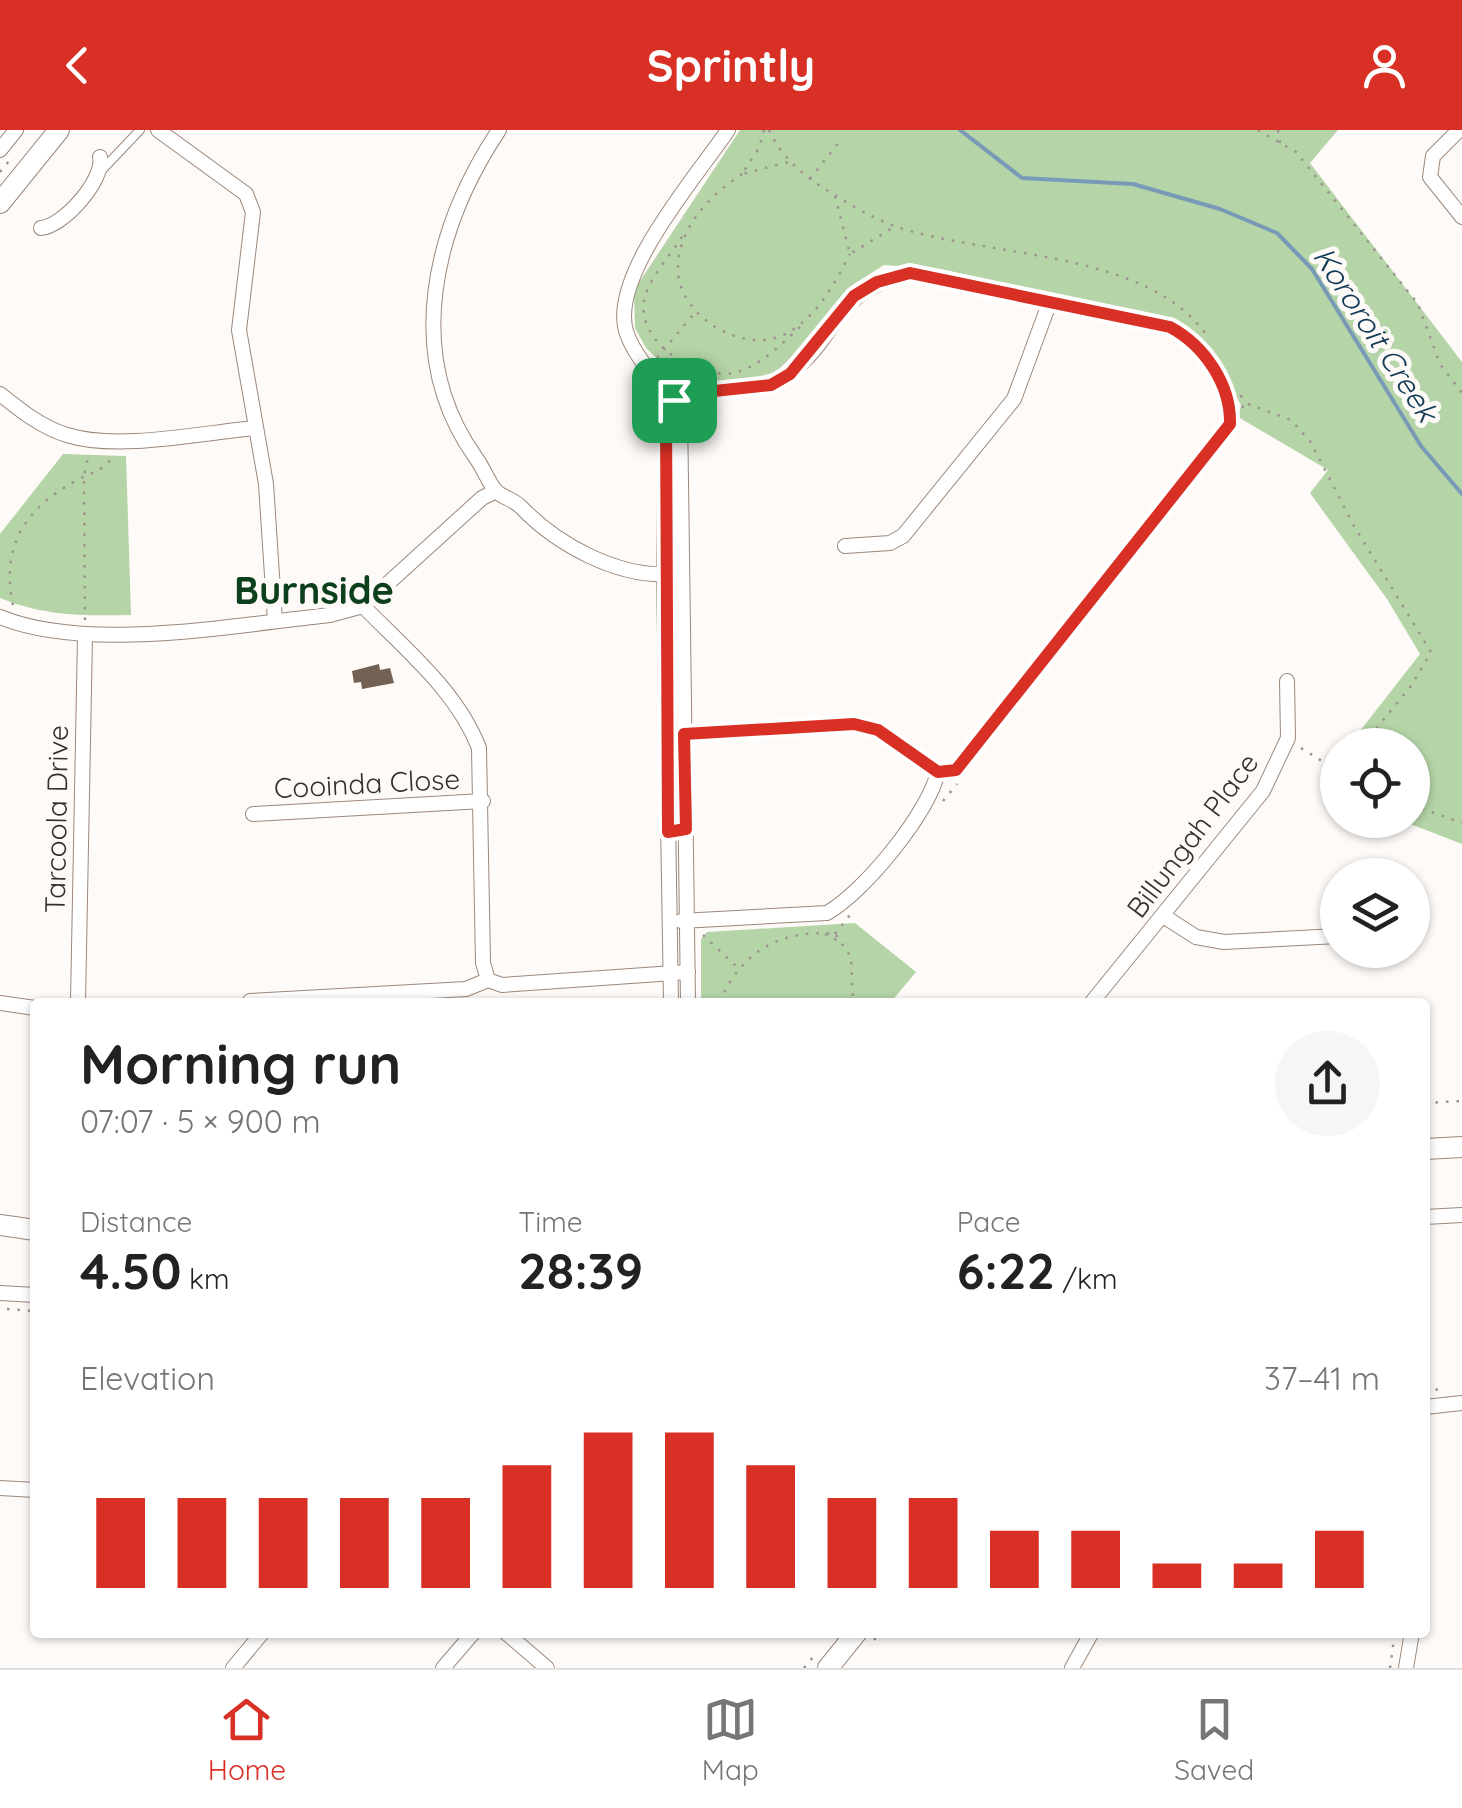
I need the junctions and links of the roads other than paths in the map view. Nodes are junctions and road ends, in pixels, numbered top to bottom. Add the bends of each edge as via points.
1 (16, 130) edge
2 (60, 130) edge
3 (140, 130) edge
4 (158, 130) edge
5 (728, 130) edge
6 (1459, 130) edge
7 (495, 132) edge
8 (0, 150) edge
9 (100, 165) joint
10 (0, 203) edge
11 (1462, 217) edge
12 (42, 228) dead end
13 (1050, 304) junction
14 (0, 394) edge
15 (674, 400) junction
16 (255, 428) junction
17 (665, 480) junction
18 (681, 481) junction
19 (496, 491) junction
20 (846, 546) dead end
21 (682, 573) junction
22 (664, 574) junction
23 (363, 606) junction
24 (0, 617) edge
25 (276, 621) junction
26 (85, 636) junction
27 (685, 642) junction
28 (666, 644) junction
29 (667, 670) junction
30 (685, 670) junction
31 (1287, 680) dead end
32 (666, 734) junction
33 (684, 734) junction
34 (938, 772) junction
35 (483, 801) junction
36 (253, 814) dead end
37 (686, 829) junction
38 (668, 832) junction
39 (1165, 916) junction
40 (670, 921) junction
41 (692, 926) junction
42 (1320, 937) edge
43 (688, 972) junction
44 (671, 973) junction
45 (488, 980) junction
46 (78, 998) edge
47 (304, 998) edge
48 (671, 998) edge
49 (688, 998) edge
50 (1095, 998) edge
51 (0, 1003) edge
52 (30, 1007) edge
53 (1462, 1147) edge
54 (1430, 1149) edge
55 (1462, 1216) edge
56 (1430, 1217) edge
57 (0, 1225) edge
58 (30, 1229) edge
59 (0, 1293) edge
60 (30, 1295) edge
61 (1462, 1403) edge
62 (1430, 1406) edge
63 (0, 1488) edge
64 (30, 1490) edge
65 (258, 1638) edge
66 (469, 1638) edge
67 (511, 1638) edge
68 (853, 1638) edge
69 (1089, 1638) edge
70 (1411, 1638) edge
71 (233, 1668) edge
72 (443, 1668) edge
73 (547, 1668) edge
74 (828, 1668) edge
75 (1072, 1668) edge
76 (1406, 1668) edge

1 - 8 street
2 - 10 street
3 - 9 lane
4 - 16 street via 246,194 253,212 239,330
5 - 15 street via 634,270 624,300 633,350
6 - 11 street via 1433,156 1430,177
7 - 19 street via 453,213 436,265 433,321 439,372 461,437
9 - 12 street via 58,223
13 - 15 street via 910,273 854,296 790,374 771,385
13 - 20 street via 1014,399 903,536
13 - 34 street via 1170,327 1189,338 1230,402 1230,424 956,770
14 - 16 street via 69,436 117,440
15 - 17 street via 666,412
15 - 18 street
16 - 25 street
17 - 18 lane
17 - 22 street
18 - 21 street
19 - 22 street via 512,497 562,542 610,564
19 - 23 street
21 - 22 street
21 - 27 street
22 - 28 street
23 - 25 street
23 - 35 street via 469,722 479,748
24 - 26 street
25 - 26 street
26 - 46 street, Tarcoola Drive
27 - 28 lane
27 - 30 street
28 - 29 street
29 - 30 lane
29 - 32 street
30 - 33 street
31 - 39 street, Billungah Place via 1288,738 1263,790
32 - 33 street
32 - 38 street
33 - 34 street via 854,724 878,730
33 - 37 street
34 - 41 street via 917,816 848,901 827,913
35 - 36 street, Cooinda Close
35 - 45 street
37 - 38 lane
37 - 41 street
38 - 40 street
39 - 42 street via 1196,937 1224,942
39 - 50 street, Billungah Place
40 - 41 street
40 - 44 street
41 - 43 street
43 - 44 street
43 - 49 street
44 - 45 street via 502,985
44 - 48 street
45 - 47 street via 466,989
51 - 52 street
53 - 54 street
55 - 56 street
57 - 58 street
59 - 60 street
61 - 62 street
63 - 64 street
65 - 71 street
66 - 72 street
67 - 73 street
68 - 74 street
69 - 75 street
70 - 76 street

